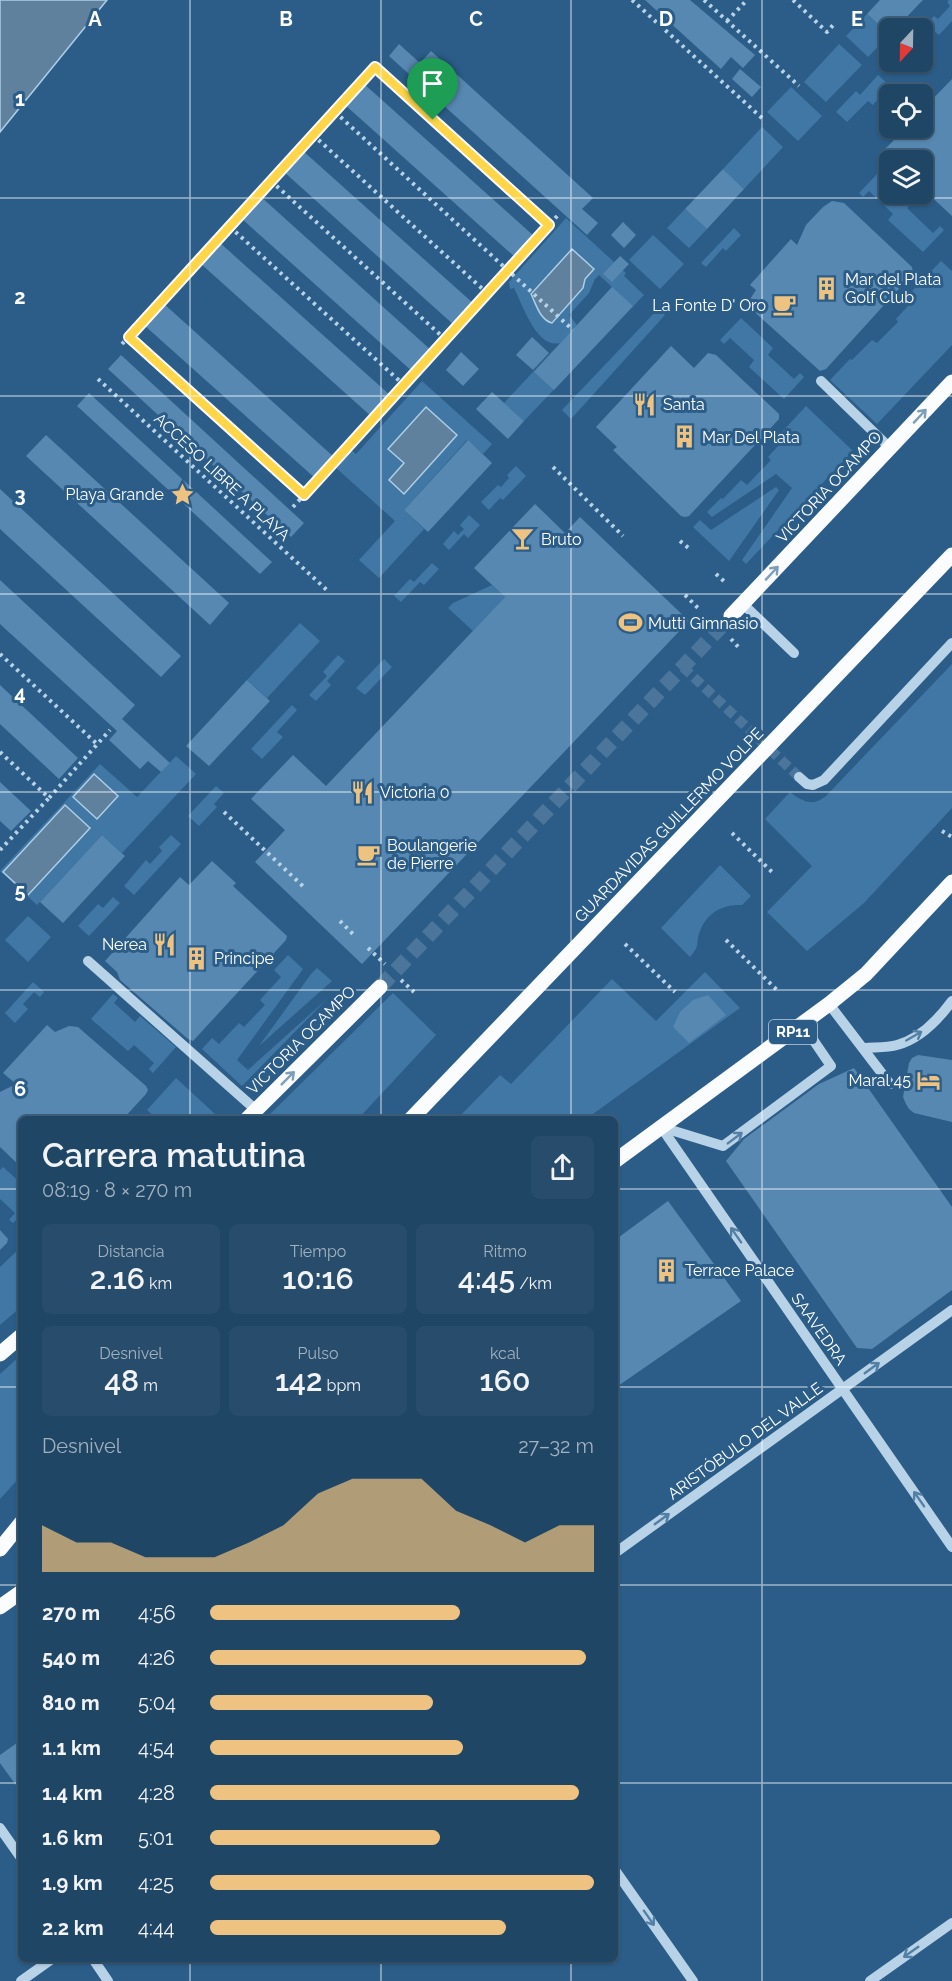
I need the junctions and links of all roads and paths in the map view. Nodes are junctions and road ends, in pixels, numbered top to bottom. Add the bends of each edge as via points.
1 (632, 0) edge
2 (704, 0) edge
3 (747, 0) edge
4 (793, 0) edge
5 (727, 21) junction
6 (834, 24) dead end
7 (799, 86) dead end
8 (335, 112) junction
9 (762, 118) dead end
10 (313, 135) junction
11 (271, 181) junction
12 (559, 214) dead end
13 (549, 225) junction
14 (230, 227) junction
15 (508, 269) junction
16 (487, 293) junction
17 (573, 330) dead end
18 (129, 337) junction
19 (445, 339) junction
20 (122, 344) dead end
21 (98, 379) dead end
22 (821, 381) dead end
23 (952, 382) edge
24 (404, 385) junction
25 (890, 448) junction
26 (553, 467) dead end
27 (304, 495) junction
28 (293, 507) dead end
29 (623, 536) dead end
30 (680, 541) dead end
31 (691, 550) dead end
32 (952, 555) edge
33 (716, 574) dead end
34 (727, 584) dead end
35 (329, 592) dead end
36 (685, 595) dead end
37 (743, 604) junction
38 (700, 609) dead end
39 (731, 616) tunnel mouth
40 (731, 639) dead end
41 (952, 644) edge
42 (741, 650) dead end
43 (794, 653) dead end
44 (0, 654) edge
45 (110, 730) dead end
46 (97, 744) junction
47 (0, 752) edge
48 (799, 777) tunnel mouth
49 (49, 798) junction
50 (224, 812) dead end
51 (942, 831) dead end
52 (732, 833) dead end
53 (952, 837) edge
54 (1, 849) edge
55 (773, 873) dead end
56 (952, 882) edge
57 (306, 889) dead end
58 (340, 921) dead end
59 (355, 936) dead end
60 (726, 940) dead end
61 (625, 944) dead end
62 (368, 948) dead end
63 (88, 961) dead end
64 (386, 965) dead end
65 (399, 978) dead end
66 (380, 987) tunnel mouth
67 (414, 992) dead end
68 (675, 992) dead end
69 (778, 992) dead end
70 (952, 1002) edge
71 (830, 1004) junction
72 (803, 1025) junction
73 (864, 1048) junction
74 (890, 1084) dead end
75 (251, 1114) edge
76 (414, 1116) edge
77 (661, 1127) junction
78 (618, 1159) edge
79 (952, 1310) edge
80 (18, 1339) edge
81 (0, 1354) edge
82 (843, 1389) junction
83 (18, 1527) edge
84 (952, 1547) edge
85 (0, 1549) edge
86 (618, 1551) edge
87 (18, 1594) edge
88 (0, 1608) edge
89 (0, 1828) edge
90 (18, 1853) edge
91 (618, 1874) edge
92 (952, 1923) edge
93 (48, 1962) edge
94 (95, 1962) edge
95 (21, 1981) edge
96 (108, 1981) edge
97 (693, 1981) edge
98 (870, 1981) edge

1 - 9 path
2 - 5 path
3 - 5 path
4 - 6 path via 827,32
5 - 7 path
8 - 10 path
8 - 13 path via 375,67
8 - 15 path
10 - 11 path
10 - 16 path
11 - 14 path
11 - 19 path
12 - 13 path
13 - 15 path
14 - 18 path
14 - 24 path
15 - 16 path
15 - 17 path
16 - 19 path
18 - 20 path
18 - 27 path
19 - 24 path
21 - 35 path, ACCESO LIBRE A PLAYA
22 - 25 street
25 -> 23 main road, VICTORIA OCAMPO
24 - 27 path
37 -> 25 main road, VICTORIA OCAMPO
26 - 29 path
27 - 28 path
30 - 31 path
32 - 76 main road, GUARDAVIDAS GUILLERMO VOLPE
33 - 34 path
36 - 38 path
37 - 39 main road, VICTORIA OCAMPO
37 - 43 street
40 - 42 path
41 - 48 street via 824,780 813,785
44 - 46 path
45 - 46 path
46 - 49 path
47 - 49 path
49 - 54 path
50 - 57 path
51 - 53 path
52 - 55 path
56 - 71 main road, RP11 via 866,974
58 - 59 path
60 - 69 path
61 - 68 path
62 - 64 path
63 - 75 street
65 - 67 path
75 -> 66 main road, VICTORIA OCAMPO
73 -> 70 street via 897,1045 916,1037
71 - 72 main road, RP11
71 - 73 street
72 - 77 main road, RP11
77 -> 72 street via 723,1146 831,1066
73 - 74 street
77 - 78 main road, RP11
82 -> 77 street, SAAVEDRA
82 -> 79 street, ARISTÓBULO DEL VALLE
80 - 81 main road
84 -> 82 street, SAAVEDRA
86 -> 82 street, ARISTÓBULO DEL VALLE
83 - 85 main road
87 - 88 main road
89 - 90 street
91 -> 97 street
92 -> 98 street
93 - 95 street
94 - 96 street

